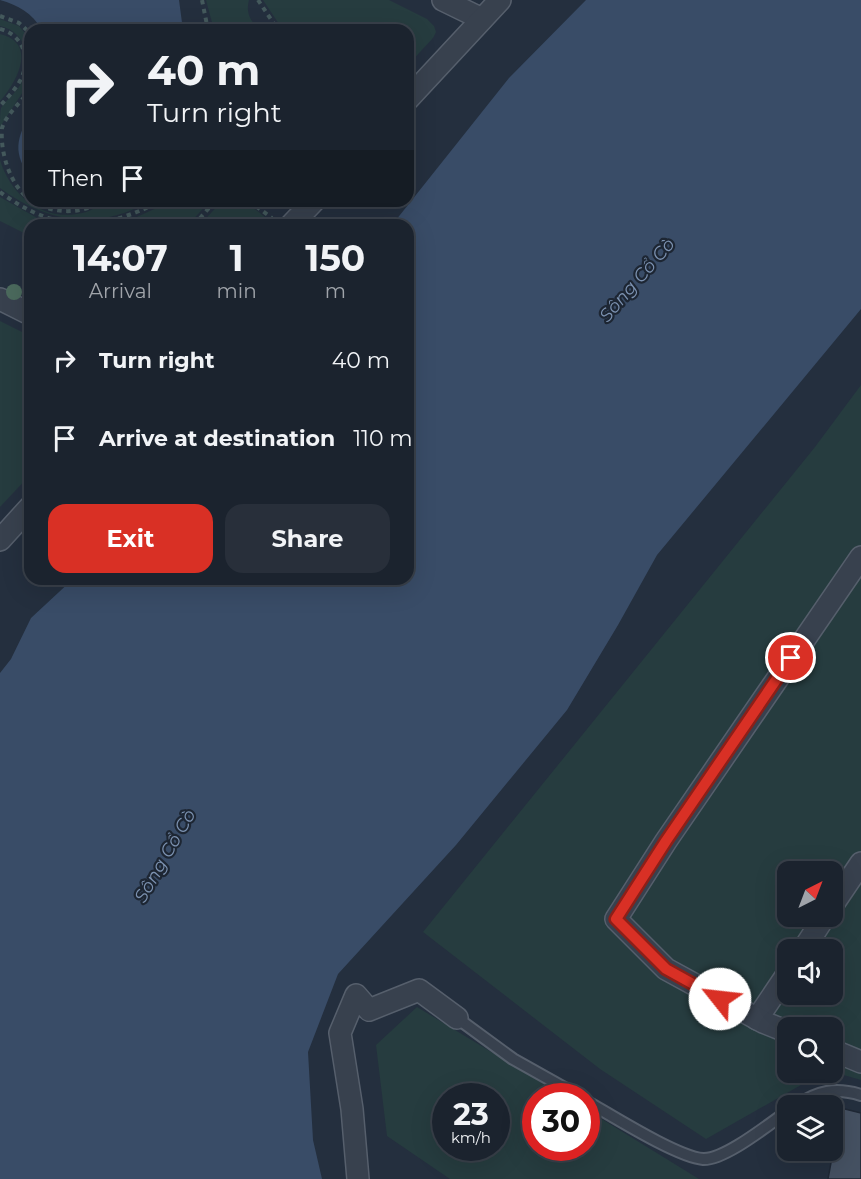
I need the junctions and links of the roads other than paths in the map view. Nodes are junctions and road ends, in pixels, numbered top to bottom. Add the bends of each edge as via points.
1 (443, 0) edge
2 (500, 0) edge
3 (482, 19) junction
4 (414, 93) edge
5 (305, 207) edge
6 (287, 219) edge
7 (0, 299) edge
8 (24, 311) edge
9 (24, 514) edge
10 (0, 540) edge
11 (861, 557) edge
12 (855, 574) edge
13 (861, 863) edge
14 (843, 890) edge
15 (777, 989) edge
16 (457, 1018) joint
17 (757, 1018) junction
18 (777, 1027) edge
19 (843, 1055) edge
20 (861, 1062) edge
21 (556, 1083) edge
22 (815, 1095) edge
23 (861, 1095) edge
24 (600, 1109) edge
25 (777, 1118) edge
26 (358, 1179) edge

1 - 3 street
2 - 3 street
3 - 4 street
5 - 6 street
7 - 8 street
9 - 10 street
11 - 12 street
12 - 17 street via 666,841 616,919 666,969
13 - 14 street
15 - 17 street
16 - 21 lane via 513,1059
16 - 26 street via 419,990 369,1010 356,994 340,1033
17 - 18 street
19 - 20 street
22 - 23 lane via 832,1090
24 - 25 lane via 665,1144 704,1159 734,1147

